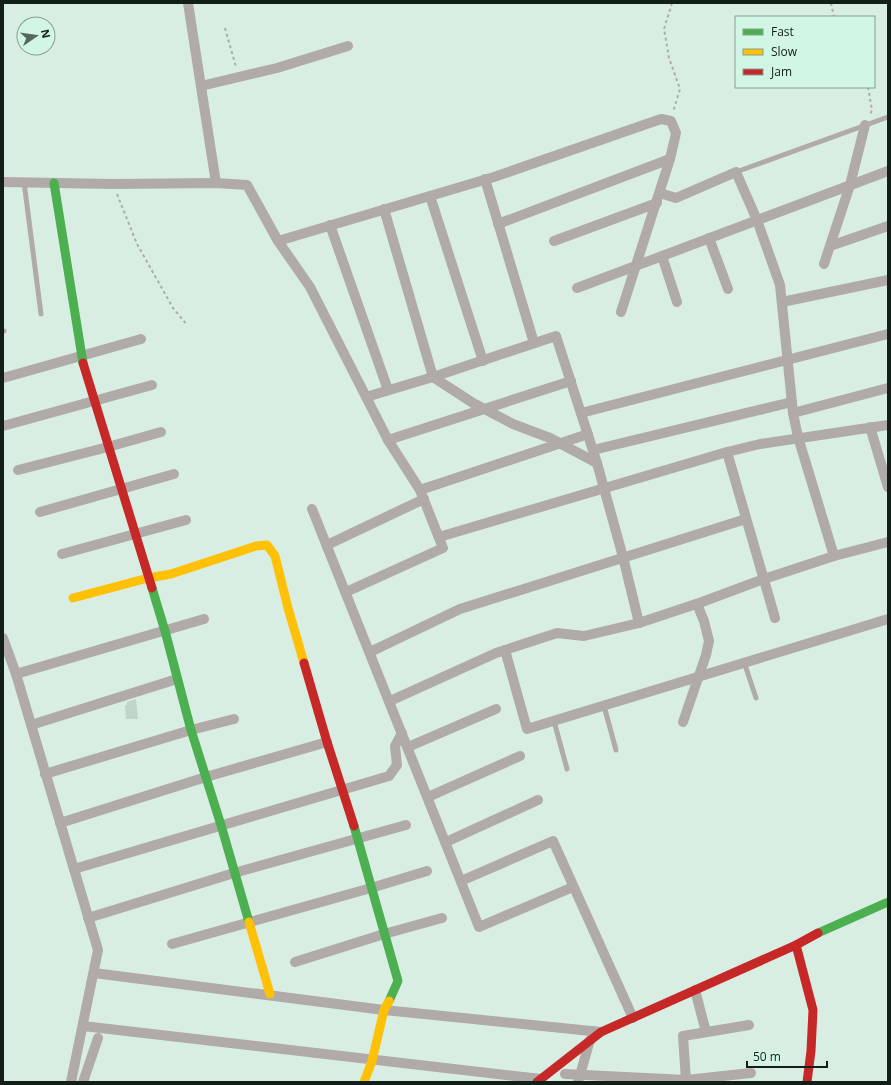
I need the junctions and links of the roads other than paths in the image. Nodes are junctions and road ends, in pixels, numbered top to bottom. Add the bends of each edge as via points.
1 (188, 3) edge
2 (348, 46) dead end
3 (201, 86) junction
4 (888, 117) edge
5 (865, 125) junction
6 (670, 159) junction
7 (888, 171) edge
8 (736, 172) junction
9 (485, 180) junction
10 (3, 182) edge
11 (24, 182) junction
12 (54, 183) junction
13 (216, 183) junction
14 (850, 185) junction
15 (660, 193) junction
16 (430, 196) junction
17 (657, 203) junction
18 (384, 209) junction
19 (757, 220) junction
20 (498, 224) junction
21 (330, 225) junction
22 (888, 226) edge
23 (709, 238) junction
24 (278, 241) junction
25 (554, 241) dead end
26 (830, 246) junction
27 (662, 256) junction
28 (824, 264) dead end
29 (637, 265) junction
30 (888, 280) edge
31 (577, 288) dead end
32 (728, 289) dead end
33 (677, 302) dead end
34 (782, 302) junction
35 (621, 312) dead end
36 (41, 314) dead end
37 (888, 334) edge
38 (141, 339) dead end
39 (534, 343) junction
40 (81, 356) junction
41 (788, 360) junction
42 (482, 361) junction
43 (434, 377) junction
44 (3, 378) edge
45 (571, 381) junction
46 (152, 385) dead end
47 (888, 388) edge
48 (388, 390) junction
49 (366, 397) junction
50 (94, 402) junction
51 (792, 402) junction
52 (484, 409) junction
53 (581, 412) junction
54 (793, 413) junction
55 (888, 425) edge
56 (3, 426) edge
57 (870, 427) junction
58 (161, 432) dead end
59 (588, 434) junction
60 (798, 437) junction
61 (388, 440) junction
62 (560, 444) junction
63 (108, 447) junction
64 (593, 450) junction
65 (727, 452) junction
66 (597, 463) junction
67 (18, 470) dead end
68 (174, 474) dead end
69 (888, 487) edge
70 (122, 489) junction
71 (604, 489) junction
72 (422, 495) junction
73 (312, 508) dead end
74 (40, 512) dead end
75 (746, 519) junction
76 (186, 520) dead end
77 (135, 534) junction
78 (439, 537) junction
79 (888, 542) edge
80 (327, 545) junction
81 (62, 554) dead end
82 (834, 556) junction
83 (623, 557) junction
84 (148, 578) junction
85 (764, 579) junction
86 (346, 592) junction
87 (73, 598) dead end
88 (697, 604) junction
89 (774, 618) dead end
90 (204, 619) dead end
91 (888, 619) edge
92 (639, 623) junction
93 (165, 631) junction
94 (3, 638) edge
95 (505, 650) junction
96 (370, 652) junction
97 (744, 662) junction
98 (16, 674) junction
99 (699, 676) junction
100 (177, 679) junction
101 (756, 698) dead end
102 (390, 701) junction
103 (604, 706) junction
104 (496, 709) dead end
105 (234, 719) dead end
106 (554, 721) junction
107 (683, 722) dead end
108 (31, 725) junction
109 (191, 730) junction
110 (402, 732) junction
111 (327, 742) junction
112 (408, 747) junction
113 (616, 750) dead end
114 (520, 756) dead end
115 (567, 769) dead end
116 (45, 774) junction
117 (206, 777) junction
118 (343, 789) junction
119 (428, 797) junction
120 (538, 800) dead end
121 (60, 822) junction
122 (221, 825) junction
123 (406, 825) dead end
124 (358, 838) junction
125 (446, 842) junction
126 (74, 869) junction
127 (427, 871) dead end
128 (234, 873) junction
129 (461, 881) junction
130 (574, 886) junction
131 (371, 888) junction
132 (888, 902) edge
133 (88, 918) junction
134 (442, 918) dead end
135 (248, 922) junction
136 (384, 934) junction
137 (172, 944) dead end
138 (796, 945) junction
139 (295, 962) dead end
140 (94, 973) junction
141 (695, 990) junction
142 (270, 994) junction
143 (384, 1010) junction
144 (633, 1018) junction
145 (748, 1025) dead end
146 (83, 1026) junction
147 (600, 1032) junction
148 (706, 1032) junction
149 (98, 1038) dead end
150 (590, 1040) junction
151 (571, 1055) junction
152 (372, 1060) junction
153 (751, 1073) dead end
154 (564, 1078) edge
155 (579, 1078) edge
156 (686, 1080) junction
157 (539, 1081) edge
158 (71, 1082) edge
159 (83, 1082) edge
160 (364, 1082) edge
161 (807, 1082) edge

1 - 3 street
2 - 3 street via 277,68
3 - 13 street
4 - 5 lane
5 - 8 lane
5 - 14 street
6 - 9 street via 676,133 671,121 661,119
6 - 15 street
6 - 20 street
7 - 14 street
8 - 15 street via 676,198
8 - 19 street
9 - 16 street
9 - 20 street
10 - 11 street
11 - 12 street
11 - 36 lane
12 - 13 street
12 - 40 street
13 - 24 street via 247,185
14 - 19 street
14 - 26 street
15 - 17 street
16 - 18 street
16 - 42 street
17 - 25 street
17 - 29 street
18 - 21 street
18 - 43 street
19 - 23 street
19 - 34 street via 780,285
20 - 39 street
21 - 24 street
21 - 48 street
22 - 26 street
23 - 27 street
23 - 32 street
24 - 49 street via 310,287
26 - 28 street
27 - 29 street
27 - 33 street
29 - 31 street
29 - 35 street
30 - 34 street
34 - 41 street
37 - 41 street
38 - 40 street
39 - 42 street
39 - 45 street via 556,336
40 - 44 street
40 - 50 street
41 - 51 street
41 - 53 street
42 - 43 street
43 - 48 street
43 - 52 street
45 - 52 street
45 - 53 street
46 - 50 street
47 - 54 street
48 - 49 street
49 - 61 street
50 - 56 street
50 - 63 street
51 - 54 street
51 - 64 street
52 - 61 street
52 - 62 street
53 - 59 street
54 - 60 street
55 - 57 street
57 - 60 street
57 - 69 street
58 - 63 street
59 - 62 street
59 - 64 street
60 - 65 street
60 - 82 street
61 - 72 street
62 - 66 street
62 - 72 street
63 - 67 street
63 - 70 street
64 - 66 street
65 - 71 street
65 - 75 street
66 - 71 street
68 - 70 street
70 - 74 street
70 - 77 street
71 - 78 street
71 - 83 street
72 - 78 street
72 - 80 street
73 - 80 street
75 - 83 street
75 - 85 street
76 - 77 street
77 - 81 street
77 - 84 street
78 - 86 street via 443,548
79 - 82 street
80 - 86 street
82 - 85 street
83 - 92 street
83 - 96 street via 460,609
84 - 87 street
84 - 93 street
84 - 111 street via 171,574 256,546 267,545 275,556
85 - 88 street
85 - 89 street
86 - 96 street
88 - 92 street
88 - 99 street via 709,641
90 - 93 street
91 - 97 street
92 - 95 street via 584,636 557,633
93 - 98 street
93 - 100 street
94 - 98 street
95 - 102 street
95 - 106 street via 527,729
96 - 102 street
97 - 99 street
97 - 101 lane
98 - 108 street
99 - 103 street
99 - 107 street
100 - 108 street
100 - 109 street
102 - 110 street
103 - 106 street
103 - 113 lane
104 - 112 street
105 - 109 street
106 - 115 lane
108 - 116 street
109 - 116 street
109 - 117 street
110 - 112 street
110 - 118 street via 395,746 396,765 389,776
111 - 117 street
111 - 118 street
112 - 119 street
114 - 119 street
116 - 121 street
117 - 121 street
117 - 122 street
118 - 122 street
118 - 124 street
119 - 125 street
120 - 125 street
121 - 126 street
122 - 126 street
122 - 128 street
123 - 124 street
124 - 128 street
124 - 131 street
125 - 129 street
126 - 133 street
127 - 131 street
128 - 133 street
128 - 135 street
129 - 130 street via 553,841
129 - 130 street via 480,927
130 - 144 street
131 - 135 street
131 - 136 street
132 - 138 street
133 - 140 street via 98,950
134 - 136 street
135 - 137 street
135 - 142 street
136 - 139 street
136 - 143 street via 398,981
138 - 141 street
138 - 161 street via 813,1010
140 - 142 street
140 - 146 street
141 - 144 street
141 - 148 street
142 - 143 street
143 - 147 street
143 - 152 street
144 - 147 street
145 - 148 street
146 - 152 street
146 - 158 street
147 - 150 street
148 - 156 street via 683,1036
149 - 159 street
150 - 151 street
150 - 155 street
151 - 154 street
151 - 157 street
152 - 157 street
152 - 160 street
153 - 156 street
154 - 155 street
155 - 156 street

